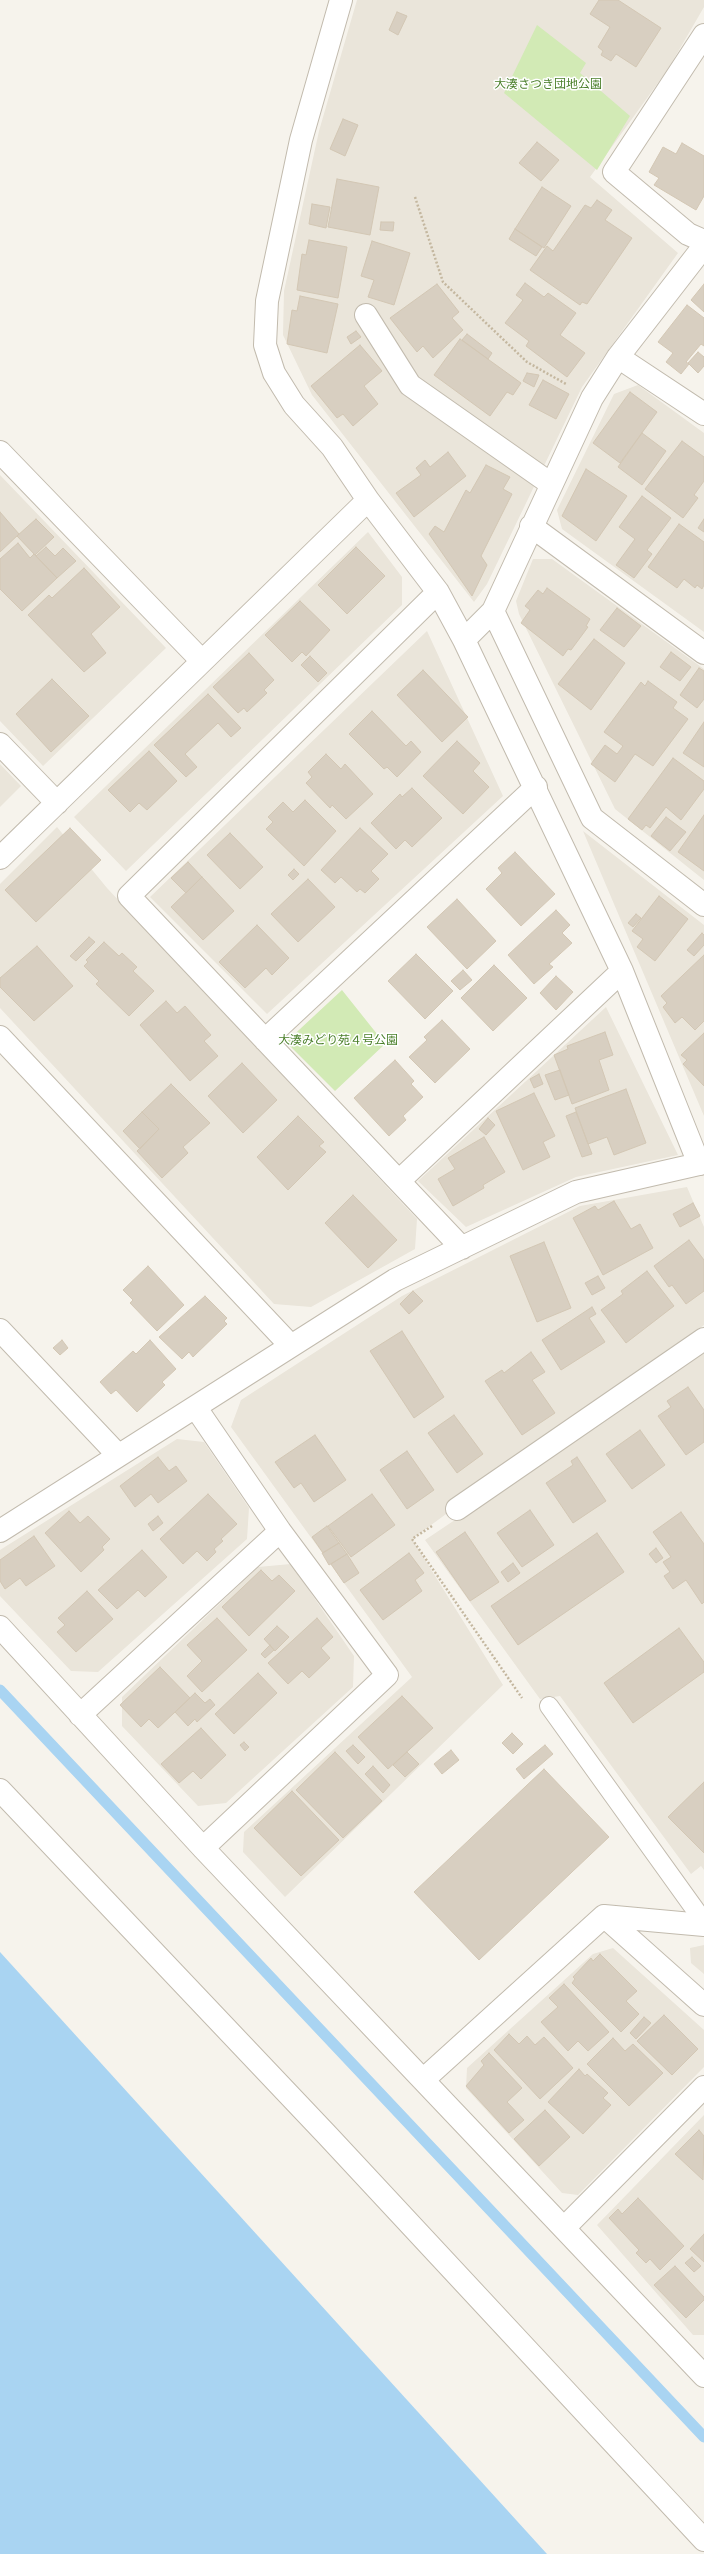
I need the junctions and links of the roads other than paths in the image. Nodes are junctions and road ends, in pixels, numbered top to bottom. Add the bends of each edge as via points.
1 (341, 0) edge
2 (704, 34) edge
3 (704, 242) edge
4 (704, 246) edge
5 (366, 315) dead end
6 (618, 357) junction
7 (704, 414) edge
8 (0, 452) edge
9 (551, 484) junction
10 (368, 500) junction
11 (531, 526) junction
12 (438, 592) junction
13 (493, 611) junction
14 (464, 640) junction
15 (704, 653) edge
16 (202, 661) junction
17 (0, 744) edge
18 (536, 787) junction
19 (57, 803) junction
20 (0, 858) edge
21 (704, 905) edge
22 (622, 971) junction
23 (0, 1037) edge
24 (265, 1040) junction
25 (701, 1164) edge
26 (399, 1181) junction
27 (462, 1248) junction
28 (0, 1330) edge
29 (704, 1339) edge
30 (291, 1346) junction
31 (196, 1408) junction
32 (118, 1455) junction
33 (457, 1509) dead end
34 (0, 1531) edge
35 (280, 1531) junction
36 (0, 1628) edge
37 (549, 1706) dead end
38 (80, 1715) junction
39 (0, 1790) edge
40 (204, 1848) junction
41 (604, 1916) junction
42 (704, 1922) edge
43 (704, 1925) edge
44 (704, 2005) edge
45 (423, 2080) junction
46 (704, 2087) edge
47 (564, 2228) junction
48 (702, 2369) edge
49 (704, 2540) edge

1 - 10 street via 301,140 267,301 265,345 274,373 294,405 332,447
2 - 3 street via 614,172 688,234
4 - 6 street
5 - 9 street via 410,384
6 - 7 street
6 - 9 street via 592,398
8 - 16 street
9 - 11 street
10 - 12 street
10 - 16 street
11 - 13 street
11 - 15 street
12 - 14 street
12 - 24 street via 129,896
13 - 14 street
13 - 21 street via 592,818
14 - 18 street
16 - 19 street
17 - 19 street
18 - 22 street
18 - 24 street
19 - 20 street
22 - 25 street
22 - 26 street
23 - 30 street
24 - 26 street
25 - 27 street via 576,1192
26 - 27 street
27 - 30 street via 395,1280
28 - 32 street
29 - 33 street
30 - 31 street
31 - 32 street
31 - 35 street
32 - 34 street
35 - 38 street
35 - 40 street via 387,1676
36 - 38 street
37 - 42 lane
38 - 40 street
39 - 49 street via 328,2136
40 - 45 street
41 - 43 street
41 - 44 street
41 - 45 street
45 - 47 street
46 - 47 street
47 - 48 street

